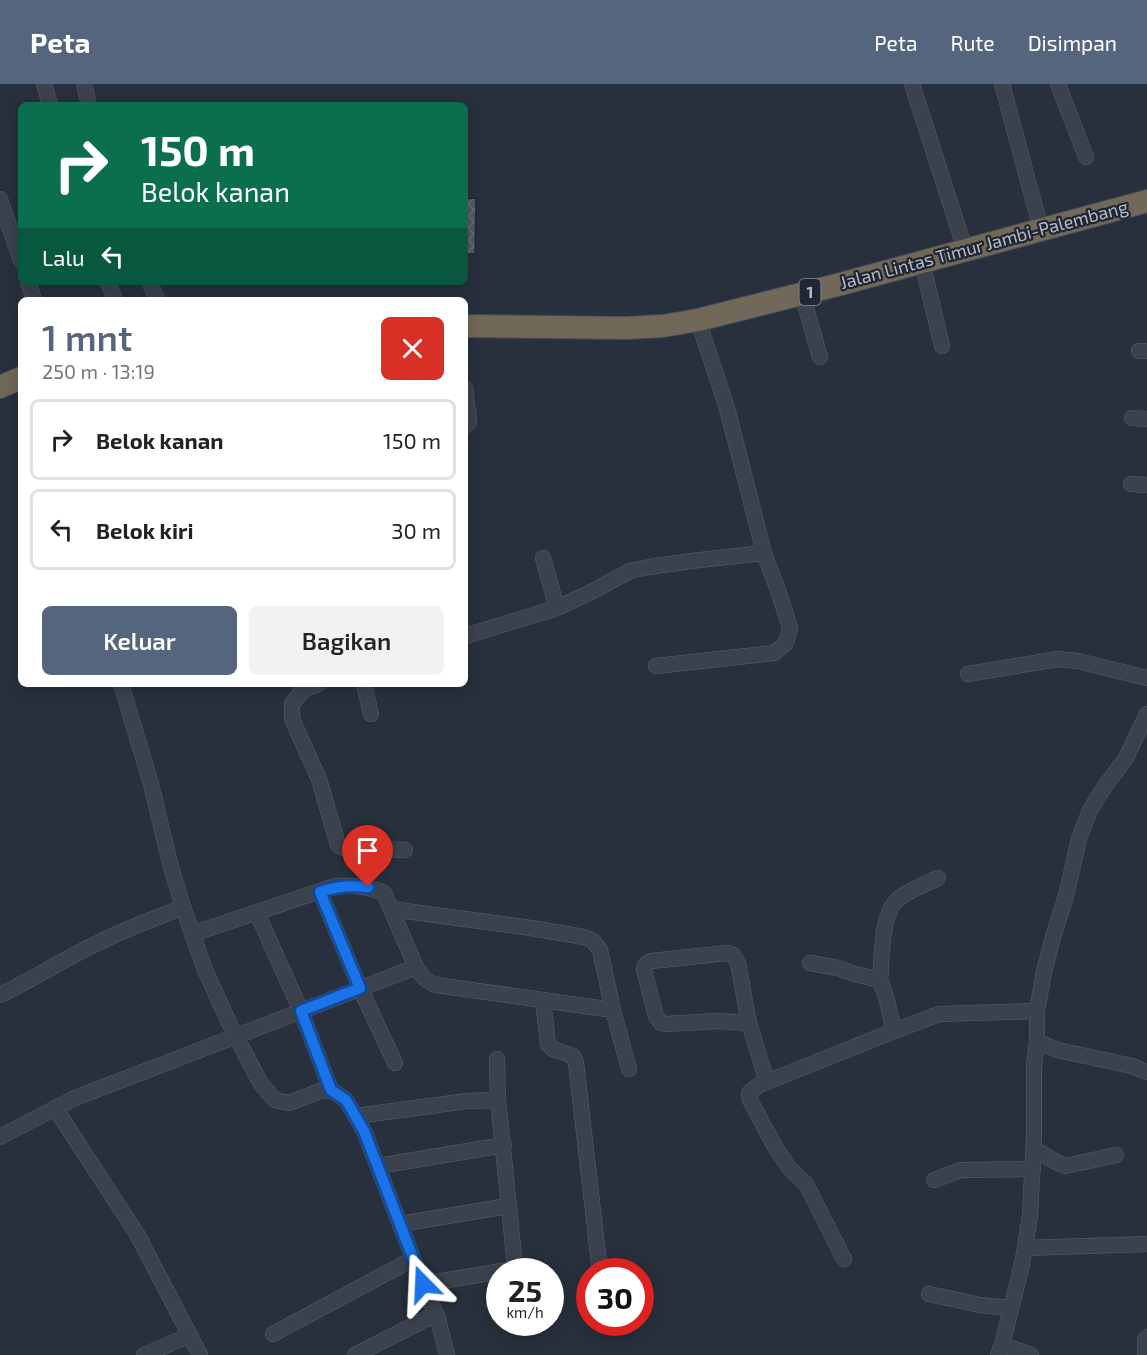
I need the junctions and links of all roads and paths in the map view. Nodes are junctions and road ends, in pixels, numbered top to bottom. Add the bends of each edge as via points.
1 (44, 84) edge
2 (84, 84) edge
3 (912, 84) edge
4 (1002, 84) edge
5 (1058, 84) edge
6 (49, 102) edge
7 (88, 102) edge
8 (1086, 157) dead end
9 (1147, 193) edge
10 (0, 199) edge
11 (1147, 201) edge
12 (1040, 222) junction
13 (963, 243) junction
14 (18, 252) edge
15 (922, 262) junction
16 (802, 294) junction
17 (468, 319) edge
18 (698, 320) junction
19 (468, 326) edge
20 (942, 346) dead end
21 (820, 357) dead end
22 (18, 379) edge
23 (0, 387) edge
24 (1131, 484) dead end
25 (1147, 485) edge
26 (764, 553) junction
27 (543, 558) dead end
28 (557, 608) junction
29 (468, 635) edge
30 (656, 666) dead end
31 (968, 674) dead end
32 (1147, 678) edge
33 (122, 687) edge
34 (311, 687) edge
35 (365, 687) edge
36 (371, 714) dead end
37 (1147, 714) edge
38 (405, 850) dead end
39 (938, 878) dead end
40 (320, 892) junction
41 (183, 907) junction
42 (391, 909) junction
43 (257, 913) junction
44 (192, 934) junction
45 (810, 963) dead end
46 (416, 967) junction
47 (880, 980) junction
48 (360, 988) junction
49 (0, 995) edge
50 (543, 1001) junction
51 (613, 1010) junction
52 (301, 1011) junction
53 (1037, 1011) junction
54 (749, 1023) junction
55 (894, 1031) junction
56 (236, 1036) junction
57 (1037, 1042) junction
58 (497, 1059) dead end
59 (395, 1063) dead end
60 (629, 1069) dead end
61 (1147, 1072) edge
62 (767, 1082) junction
63 (331, 1090) junction
64 (498, 1100) junction
65 (55, 1108) junction
66 (356, 1116) junction
67 (0, 1137) edge
68 (504, 1145) junction
69 (1034, 1149) junction
70 (1116, 1155) dead end
71 (378, 1166) junction
72 (1032, 1169) junction
73 (934, 1180) dead end
74 (508, 1206) junction
75 (400, 1224) junction
76 (1147, 1244) edge
77 (1025, 1248) junction
78 (598, 1258) edge
79 (413, 1259) junction
80 (844, 1259) dead end
81 (423, 1284) junction
82 (929, 1294) dead end
83 (1011, 1308) junction
84 (436, 1314) junction
85 (273, 1334) dead end
86 (190, 1335) junction
87 (1147, 1337) edge
88 (1000, 1350) edge
89 (144, 1355) edge
90 (200, 1355) edge
91 (355, 1355) edge
92 (447, 1355) edge
93 (1031, 1355) edge
94 (1145, 1355) edge

1 - 6 street
2 - 7 street
3 - 13 street
4 - 12 street
5 - 8 street
9 - 12 highway, Jalan Lintas Timur Jambi-Palembang / 1
10 - 14 street
11 - 15 highway, Jalan Lintas Timur Jambi-Palembang / 1
12 - 13 highway, Jalan Lintas Timur Jambi-Palembang / 1
13 - 17 highway, Jalan Lintas Timur Jambi-Palembang / 1 via 815,283 660,317 574,321
15 - 16 highway, Jalan Lintas Timur Jambi-Palembang / 1
15 - 20 street
16 - 18 highway, Jalan Lintas Timur Jambi-Palembang / 1
16 - 21 street
18 - 19 highway, Jalan Lintas Timur Jambi-Palembang / 1 via 626,328
18 - 26 street via 727,408
22 - 23 highway
24 - 25 street
26 - 28 street via 630,571
26 - 30 street via 789,628 786,643 774,653
27 - 28 street
28 - 29 street
31 - 32 street via 1058,659
33 - 41 street
34 - 38 street via 291,704 292,719 319,779 338,845
35 - 36 street
37 - 53 street via 1126,758 1086,820
39 - 47 street via 898,898 890,909
40 - 42 street via 335,886 368,887 384,893
40 - 43 street
40 - 48 street
41 - 44 street
41 - 49 street via 102,941
42 - 46 street
42 - 51 street via 531,928 593,941 600,950
43 - 44 street
43 - 52 street
44 - 56 street
45 - 47 street
46 - 48 street
46 - 50 street via 421,976 436,985
47 - 55 street
48 - 52 street
48 - 59 street
50 - 51 street
50 - 78 street via 548,1044 573,1056 576,1063
51 - 60 street
52 - 56 street
52 - 63 street
53 - 55 street via 939,1014
53 - 57 street
54 - 54 street via 661,1023 644,966 651,961 733,955 738,963
54 - 62 street
55 - 62 street
56 - 63 street via 261,1084 275,1100 289,1103
56 - 65 street
57 - 61 street
57 - 69 street
58 - 64 street
62 - 80 street via 749,1093 750,1100 775,1147 806,1184
63 - 66 street via 346,1100
64 - 66 street
64 - 68 street
65 - 67 street
65 - 86 street via 137,1234
66 - 71 street
68 - 71 street
68 - 74 street
69 - 70 street via 1066,1166
69 - 72 street
71 - 75 street
72 - 73 street via 961,1170
72 - 77 street
74 - 75 street
74 - 81 street via 514,1268
75 - 79 street
76 - 77 street
77 - 83 street
79 - 81 street
79 - 85 street
81 - 84 street
82 - 83 street
83 - 88 street
84 - 91 street
84 - 92 street
86 - 89 street
86 - 90 street
87 - 94 street
88 - 93 street

